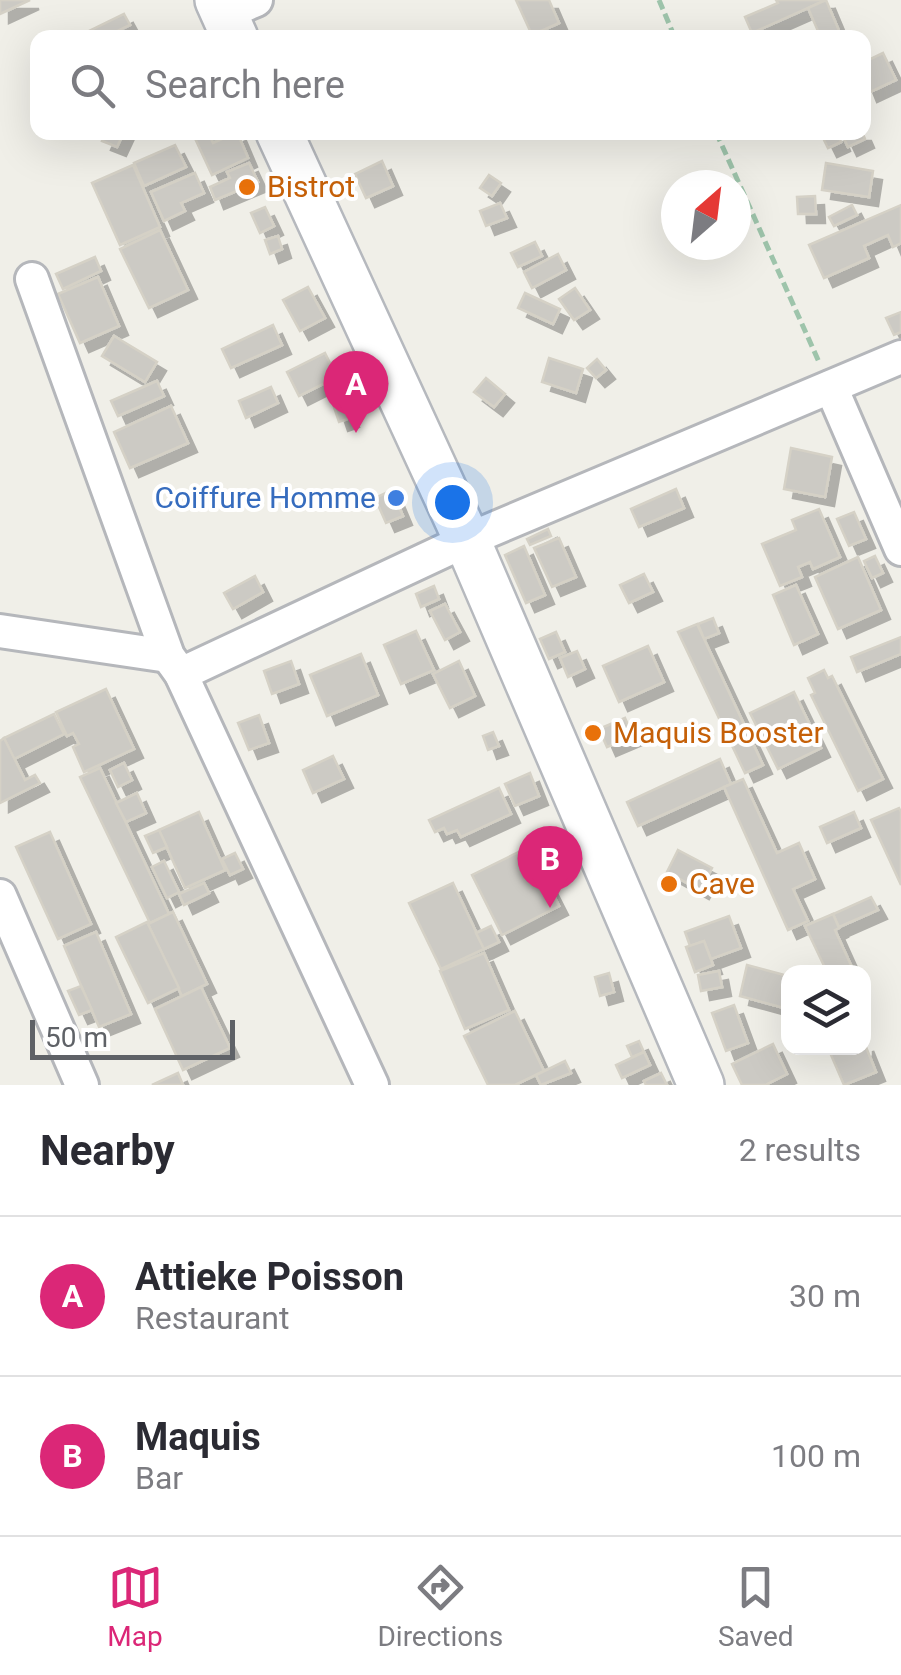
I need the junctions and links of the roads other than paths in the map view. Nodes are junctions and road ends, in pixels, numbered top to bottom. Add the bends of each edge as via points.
1 (283, 140) edge
2 (32, 279) dead end
3 (901, 358) edge
4 (830, 387) junction
5 (467, 540) junction
6 (901, 549) edge
7 (0, 631) edge
8 (175, 665) junction
9 (0, 896) edge
10 (82, 1085) edge
11 (372, 1085) edge
12 (701, 1085) edge

1 - 5 street
2 - 8 street
3 - 4 street
4 - 5 street
4 - 6 street
5 - 8 street
5 - 12 street
7 - 8 street
8 - 11 street
9 - 10 street

